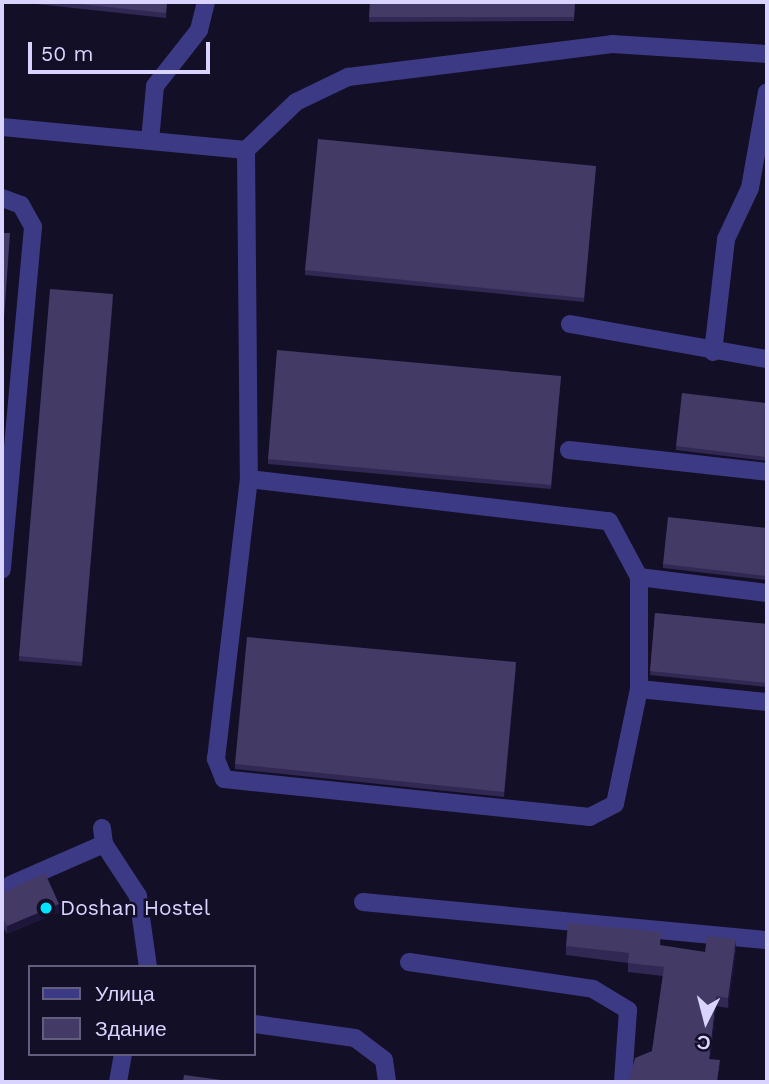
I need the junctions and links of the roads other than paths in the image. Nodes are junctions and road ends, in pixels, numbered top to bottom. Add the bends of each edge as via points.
1 (206, 2) edge
2 (767, 50) edge
3 (767, 92) edge
4 (2, 127) edge
5 (150, 141) junction
6 (246, 150) junction
7 (2, 198) edge
8 (570, 324) dead end
9 (713, 352) junction
10 (767, 359) edge
11 (569, 450) dead end
12 (767, 472) edge
13 (249, 479) junction
14 (2, 570) edge
15 (639, 577) junction
16 (767, 593) edge
17 (639, 690) junction
18 (767, 702) edge
19 (10, 885) dead end
20 (363, 902) dead end
21 (767, 940) edge
22 (409, 962) dead end
23 (148, 965) edge
24 (256, 1024) edge
25 (123, 1056) edge
26 (118, 1082) edge
27 (387, 1082) edge
28 (623, 1082) edge

1 - 5 street via 199,30 155,86
2 - 6 street via 612,44 348,77 296,102
3 - 9 street via 750,187 726,239
4 - 5 street
5 - 6 street
6 - 13 street
7 - 14 street via 21,205 33,227
8 - 9 street via 668,337
9 - 10 street
11 - 12 street
13 - 15 street via 609,522
13 - 17 street via 216,759 224,779 603,816 615,804
15 - 16 street
15 - 17 street
17 - 18 street
19 - 23 street via 103,836 138,896
20 - 21 street
22 - 28 street via 593,989 628,1010
24 - 27 street via 355,1038 384,1060
25 - 26 street

